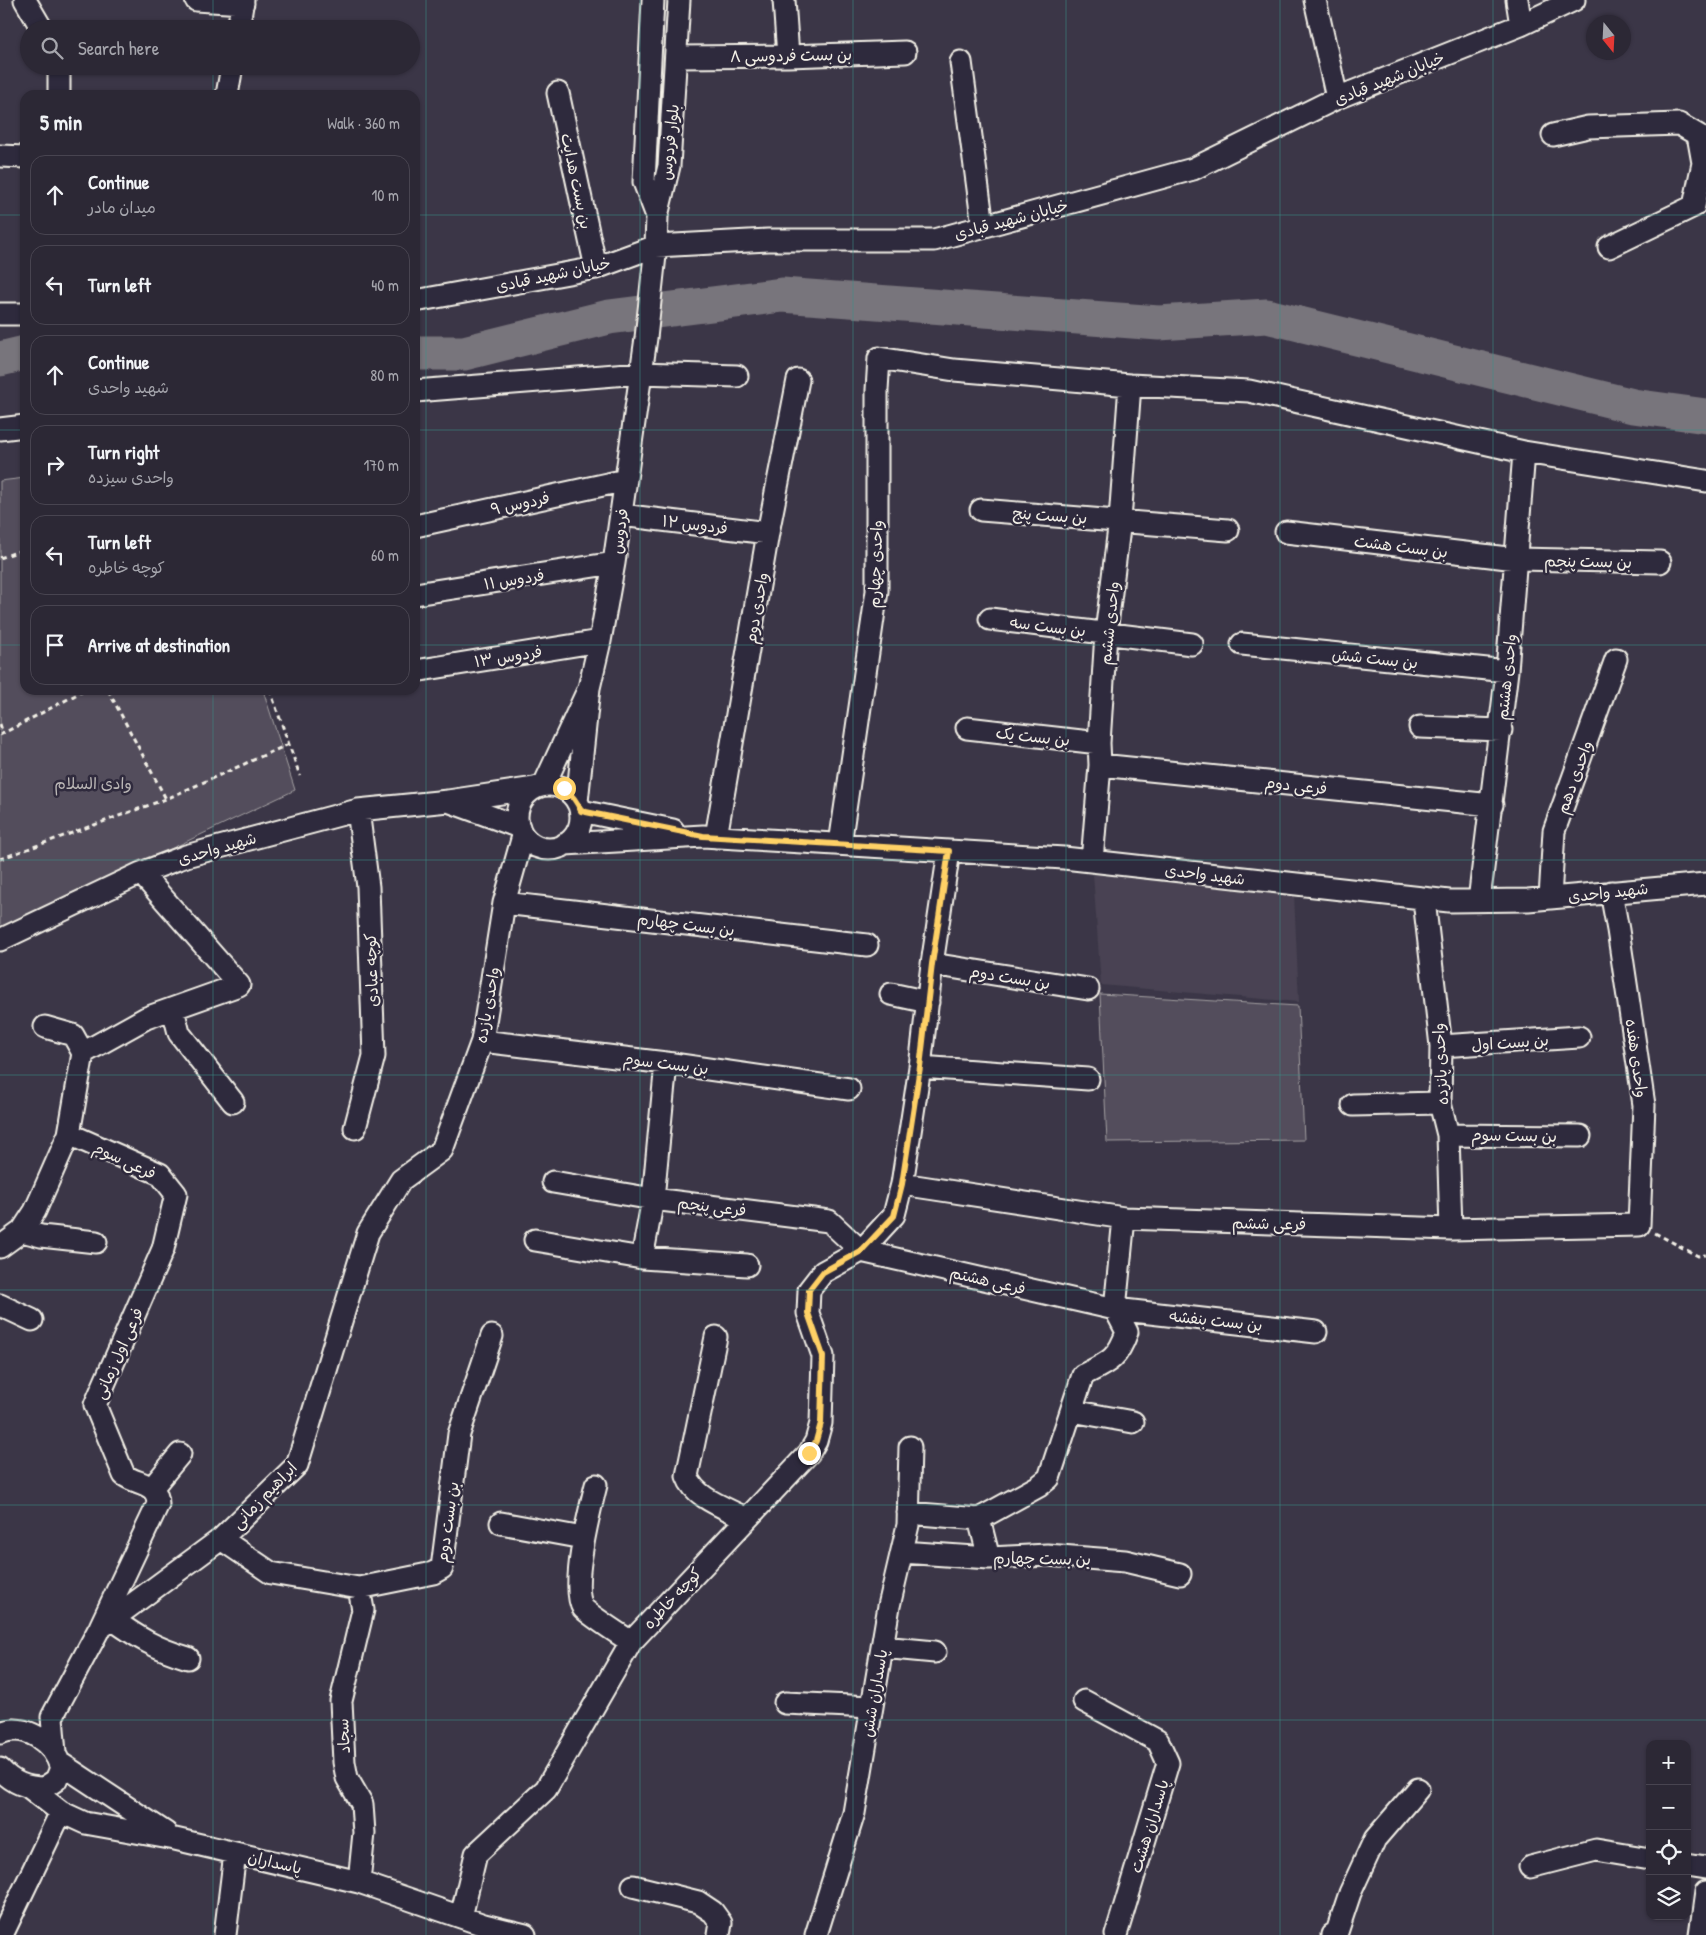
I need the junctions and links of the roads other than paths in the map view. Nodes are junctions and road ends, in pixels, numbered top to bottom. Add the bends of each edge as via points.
1 (25, 0) edge
2 (196, 0) edge
3 (653, 0) edge
4 (679, 0) edge
5 (784, 0) edge
6 (1315, 0) edge
7 (1517, 0) edge
8 (1574, 0) edge
9 (243, 1) edge
10 (37, 20) edge
11 (240, 20) edge
12 (1521, 26) junction
13 (905, 52) dead end
14 (788, 56) junction
15 (676, 57) junction
16 (961, 62) dead end
17 (58, 75) edge
18 (230, 75) edge
19 (59, 90) edge
20 (228, 90) edge
21 (558, 93) dead end
22 (1337, 98) junction
23 (1702, 132) edge
24 (1553, 135) dead end
25 (0, 156) edge
26 (20, 157) edge
27 (657, 216) junction
28 (983, 226) junction
29 (1609, 247) dead end
30 (655, 252) junction
31 (596, 268) junction
32 (420, 300) edge
33 (0, 314) edge
34 (20, 314) edge
35 (640, 373) junction
36 (737, 376) dead end
37 (798, 380) dead end
38 (1130, 385) junction
39 (420, 391) edge
40 (20, 427) edge
41 (0, 429) edge
42 (1524, 452) junction
43 (626, 480) junction
44 (1706, 481) edge
45 (980, 510) dead end
46 (621, 515) junction
47 (1120, 520) junction
48 (420, 525) edge
49 (1228, 530) dead end
50 (1286, 532) dead end
51 (768, 533) junction
52 (1516, 559) junction
53 (1660, 562) dead end
54 (614, 563) junction
55 (420, 593) edge
56 (990, 619) dead end
57 (1106, 633) junction
58 (600, 641) junction
59 (1192, 644) dead end
60 (1242, 644) dead end
61 (1616, 659) dead end
62 (420, 670) edge
63 (1507, 672) junction
64 (589, 688) junction
65 (1420, 727) dead end
66 (967, 728) dead end
67 (1501, 730) junction
68 (1099, 743) junction
69 (1100, 765) junction
70 (540, 786) junction
71 (448, 801) junction
72 (1492, 805) junction
73 (579, 807) junction
74 (358, 810) junction
75 (521, 832) junction
76 (709, 836) junction
77 (566, 844) junction
78 (840, 844) junction
79 (949, 851) junction
80 (1092, 861) junction
81 (141, 872) junction
82 (1706, 884) edge
83 (1611, 892) junction
84 (1550, 898) junction
85 (1424, 900) junction
86 (1479, 901) junction
87 (504, 902) junction
88 (0, 940) edge
89 (867, 945) dead end
90 (932, 964) junction
91 (1088, 989) dead end
92 (892, 994) dead end
93 (928, 1002) junction
94 (173, 1009) junction
95 (45, 1027) dead end
96 (1579, 1037) dead end
97 (482, 1041) junction
98 (1441, 1046) junction
99 (83, 1053) junction
100 (666, 1063) junction
101 (920, 1067) junction
102 (1088, 1079) dead end
103 (849, 1088) dead end
104 (233, 1102) dead end
105 (1440, 1103) junction
106 (1353, 1105) dead end
107 (356, 1128) dead end
108 (69, 1134) junction
109 (1448, 1134) junction
110 (1580, 1136) dead end
111 (401, 1180) joint
112 (553, 1182) dead end
113 (902, 1184) junction
114 (176, 1194) joint
115 (653, 1199) junction
116 (1124, 1218) junction
117 (1639, 1225) joint
118 (1451, 1229) junction
119 (22, 1231) junction
120 (535, 1240) dead end
121 (96, 1242) dead end
122 (0, 1247) edge
123 (861, 1251) junction
124 (642, 1258) junction
125 (748, 1265) dead end
126 (0, 1304) edge
127 (1116, 1309) junction
128 (32, 1320) dead end
129 (1316, 1332) dead end
130 (492, 1336) dead end
131 (716, 1337) dead end
132 (1072, 1411) junction
133 (1133, 1422) dead end
134 (910, 1446) dead end
135 (180, 1454) dead end
136 (596, 1485) dead end
137 (152, 1488) junction
138 (908, 1513) junction
139 (748, 1519) junction
140 (979, 1519) junction
141 (501, 1523) dead end
142 (583, 1538) junction
143 (221, 1539) junction
144 (902, 1552) junction
145 (988, 1558) junction
146 (1180, 1574) dead end
147 (359, 1588) junction
148 (106, 1624) junction
149 (631, 1642) junction
150 (882, 1646) junction
151 (935, 1652) dead end
152 (188, 1658) dead end
153 (1084, 1701) dead end
154 (785, 1703) dead end
155 (872, 1707) junction
156 (52, 1717) junction
157 (6, 1730) edge
158 (57, 1758) junction
159 (0, 1769) edge
160 (30, 1788) junction
161 (1418, 1789) dead end
162 (61, 1812) junction
163 (175, 1839) junction
164 (235, 1853) junction
165 (1646, 1858) edge
166 (1691, 1866) edge
167 (1530, 1867) dead end
168 (1706, 1868) edge
169 (359, 1882) junction
170 (633, 1886) dead end
171 (1706, 1892) edge
172 (461, 1917) junction
173 (482, 1930) edge
174 (2, 1935) edge
175 (224, 1935) edge
176 (525, 1935) edge
177 (719, 1935) edge
178 (816, 1935) edge
179 (1116, 1935) edge
180 (1332, 1935) edge
181 (1700, 1935) edge

1 - 10 street
2 - 9 street
3 - 27 street, بلوار فردوس via 644,182
4 - 15 street, بلوار فردوس
5 - 14 street
6 - 22 street
7 - 12 street
8 - 12 street, خیابان شهید قبادی
9 - 11 street
12 - 22 street, خیابان شهید قبادی
13 - 14 street, بن بست فردوسی ۸
14 - 15 street, بن بست فردوسی ۸
15 - 27 street, بلوار فردوس via 669,166
16 - 28 street
17 - 19 street
18 - 20 street
21 - 31 street, بن بست هدایت
22 - 28 street, خیابان شهید قبادی via 1193,169
23 - 24 street via 1680,124 1588,128
23 - 29 street via 1703,163 1694,206
25 - 26 street
27 - 30 street, فردوس
28 - 30 street, خیابان شهید قبادی via 934,240 768,240
30 - 31 street, خیابان شهید قبادی
30 - 35 street, فردوس
31 - 32 street, خیابان شهید قبادی
33 - 34 street
35 - 36 street
35 - 39 street
35 - 43 street, فردوس
37 - 51 street, واحدی دوم
38 - 42 street via 1249,391
38 - 47 street, واحدی ششم
38 - 78 street, واحدی چهارم via 954,370 879,358 878,591
40 - 41 street
42 - 44 street
42 - 52 street, واحدی هشتم
43 - 46 street, فردوس
43 - 48 street, فردوس ۹
45 - 47 street, بن بست پنج
46 - 51 street, فردوس ۱۲
46 - 54 street, فردوس
47 - 49 street
47 - 57 street, واحدی ششم
50 - 52 street, بن بست هشت
51 - 76 street, واحدی دوم
52 - 53 street, بن بست پنجم
52 - 63 street, واحدی هشتم
54 - 55 street, فردوس ۱۱
54 - 58 street, فردوس
56 - 57 street, بن بست سه
57 - 59 street, بن بست سه
57 - 68 street, واحدی ششم
58 - 62 street, فردوس ۱۳
58 - 64 street, فردوس
60 - 63 street, بن بست شش
61 - 84 street, واحدی دهم via 1554,831
63 - 67 street, واحدی هشتم
64 - 70 street
64 - 73 street
65 - 67 street
66 - 68 street, بن بست یک
67 - 72 street, واحدی هشتم
68 - 69 street, واحدی ششم
69 - 72 street, فرعی دوم
69 - 80 street, واحدی ششم
70 - 71 street, شهید واحدی
70 - 73 street via 564,788 572,794
70 - 75 street via 526,793 521,801 517,818
71 - 74 street, شهید واحدی
71 - 75 street
72 - 86 street, واحدی هشتم
73 - 76 street
73 - 77 street via 581,821 578,830
74 - 81 street, شهید واحدی via 186,856
74 - 107 street, کوچه عبادی via 368,887 374,1056
75 - 77 street via 538,847 547,849
75 - 87 street, واحدی یازده
76 - 77 street
76 - 78 street, شهید واحدی
78 - 79 street, شهید واحدی
79 - 80 street, شهید واحدی
79 - 90 street
80 - 85 street, شهید واحدی
81 - 88 street, شهید واحدی
81 - 94 street via 239,985
82 - 83 street, شهید واحدی
83 - 84 street, شهید واحدی
83 - 117 street, واحدی هفده via 1644,1105
84 - 86 street, شهید واحدی
85 - 86 street, شهید واحدی
85 - 98 street, واحدی پانزده
87 - 89 street, بن بست چهارم
87 - 97 street, واحدی یازده
90 - 91 street, بن بست دوم
90 - 93 street
92 - 93 street
93 - 101 street
94 - 99 street via 146,1018
94 - 104 street via 179,1033
95 - 99 street via 73,1035
96 - 98 street, بن بست اول
97 - 100 street, بن بست سوم
97 - 111 street, واحدی یازده via 442,1150
98 - 105 street, واحدی پانزده
99 - 108 street
100 - 103 street, بن بست سوم
100 - 115 street
101 - 102 street
101 - 113 street
105 - 106 street
105 - 109 street, واحدی پانزده
108 - 114 street, فرعی سوم via 160,1174
108 - 119 street via 35,1211
109 - 110 street, بن بست سوم
109 - 118 street, واحدی پانزده
111 - 143 street, ابراهیم زمانی via 368,1233 297,1465
112 - 115 street, فرعی پنجم
113 - 116 street, فرعی ششم
113 - 123 street via 894,1216
114 - 137 street, فرعی اول زمانی via 164,1249 96,1405 124,1474
115 - 123 street, فرعی پنجم via 829,1221
115 - 124 street
116 - 118 street, فرعی ششم
116 - 127 street
117 - 118 street, فرعی ششم
119 - 121 street
119 - 122 street
120 - 124 street
123 - 127 street, فرعی هشتم
123 - 139 street, كوچه خاطره via 823,1272 809,1290 808,1313 823,1356 821,1423 809,1453
124 - 125 street
126 - 128 street
127 - 129 street, بن بست بنفشه
127 - 132 street via 1127,1332 1121,1350 1109,1362 1083,1375
130 - 147 street, بن بست دوم via 459,1434 442,1568 433,1574
131 - 139 street via 687,1476 698,1493
132 - 133 street
132 - 140 street via 1049,1478
134 - 138 street, پاسداران شش
135 - 137 street
136 - 142 street
137 - 148 street via 158,1504
138 - 140 street
138 - 144 street, پاسداران شش
139 - 149 street, كوچه خاطره
140 - 145 street
141 - 142 street
142 - 149 street via 579,1595 584,1608
143 - 147 street, بن بست دوم via 271,1573
143 - 148 street, ابراهیم زمانی
144 - 145 street, بن بست چهارم
144 - 150 street, پاسداران شش
145 - 146 street, بن بست چهارم via 1047,1555 1125,1561
147 - 169 street, سجاد via 363,1610 341,1701 347,1778 362,1804 364,1833
148 - 152 street via 162,1650
148 - 156 street, ابراهیم زمانی
149 - 172 street, كوچه خاطره via 546,1789 476,1854
150 - 151 street
150 - 155 street, پاسداران شش
153 - 179 street, پاسداران هشت via 1158,1741 1168,1763
154 - 155 street
155 - 178 street, پاسداران شش via 854,1813
156 - 157 street
156 - 158 street
157 - 158 street via 37,1736
158 - 160 street via 61,1768 53,1784
158 - 163 street
159 - 160 street, پاسداران via 20,1785
160 - 162 street, پاسداران
161 - 180 street via 1375,1839 1350,1893 1337,1932
162 - 163 street, پاسداران via 85,1823
162 - 174 street
163 - 164 street, پاسداران
164 - 169 street, پاسداران
164 - 175 street
165 - 167 street via 1596,1850
166 - 168 street
169 - 172 street, پاسداران
170 - 177 street via 698,1902 713,1912 721,1923
171 - 181 street
172 - 173 street, پاسداران
173 - 176 street, پاسداران

